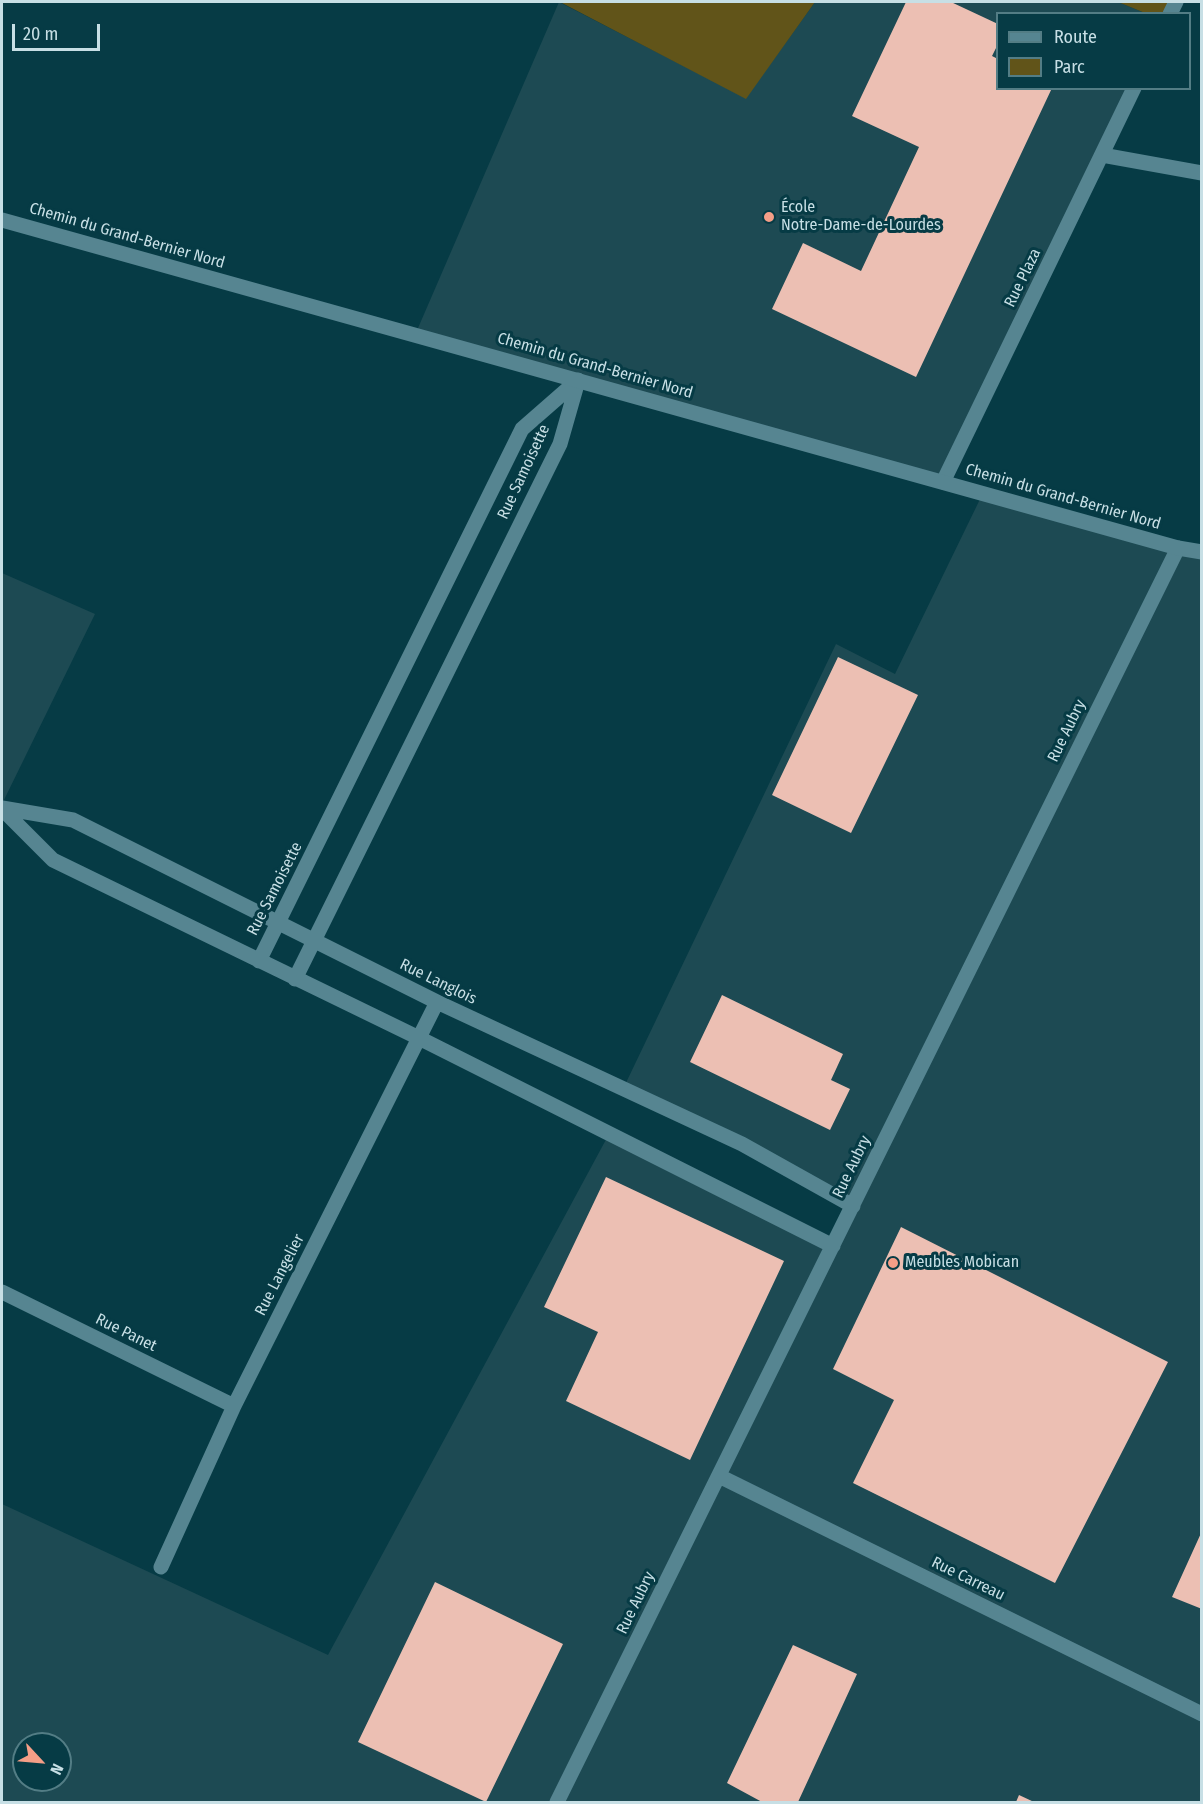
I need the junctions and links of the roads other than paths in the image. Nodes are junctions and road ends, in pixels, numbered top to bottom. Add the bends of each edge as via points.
1 (1133, 90) edge
2 (1102, 155) junction
3 (1202, 173) edge
4 (2, 220) edge
5 (578, 380) junction
6 (943, 482) junction
7 (1178, 548) junction
8 (1202, 552) edge
9 (1202, 558) edge
10 (2, 809) edge
11 (280, 922) junction
12 (315, 940) junction
13 (259, 961) junction
14 (295, 979) junction
15 (437, 1002) junction
16 (419, 1038) junction
17 (852, 1206) junction
18 (833, 1246) junction
19 (2, 1292) edge
20 (234, 1406) junction
21 (719, 1476) junction
22 (161, 1567) dead end
23 (1202, 1714) edge
24 (557, 1803) edge

1 - 2 street, Rue Plaza
2 - 3 street
2 - 6 street, Rue Plaza
4 - 5 street, Chemin du Grand-Bernier Nord
5 - 6 street, Chemin du Grand-Bernier Nord
5 - 11 street, Rue Samoisette via 522,429
5 - 12 street, Rue Samoisette via 560,444
6 - 7 street, Chemin du Grand-Bernier Nord
7 - 8 street, Chemin du Grand-Bernier Nord
7 - 9 street, Chemin du Grand-Bernier Nord
7 - 17 street, Rue Aubry
10 - 11 street, Rue Langlois via 73,820
10 - 13 street, Rue Langlois via 53,860
11 - 12 street, Rue Langlois
11 - 13 street, Rue Samoisette
12 - 14 street, Rue Samoisette
12 - 15 street, Rue Langlois
13 - 14 street, Rue Langlois
14 - 16 street, Rue Langlois
15 - 16 street, Rue Langelier
15 - 17 street, Rue Langlois via 742,1144
16 - 18 street, Rue Langlois
16 - 20 street, Rue Langelier
17 - 18 street, Rue Aubry
18 - 21 street, Rue Aubry
19 - 20 street, Rue Panet
20 - 22 street, Rue Langelier
21 - 23 street, Rue Carreau
21 - 24 street, Rue Aubry

